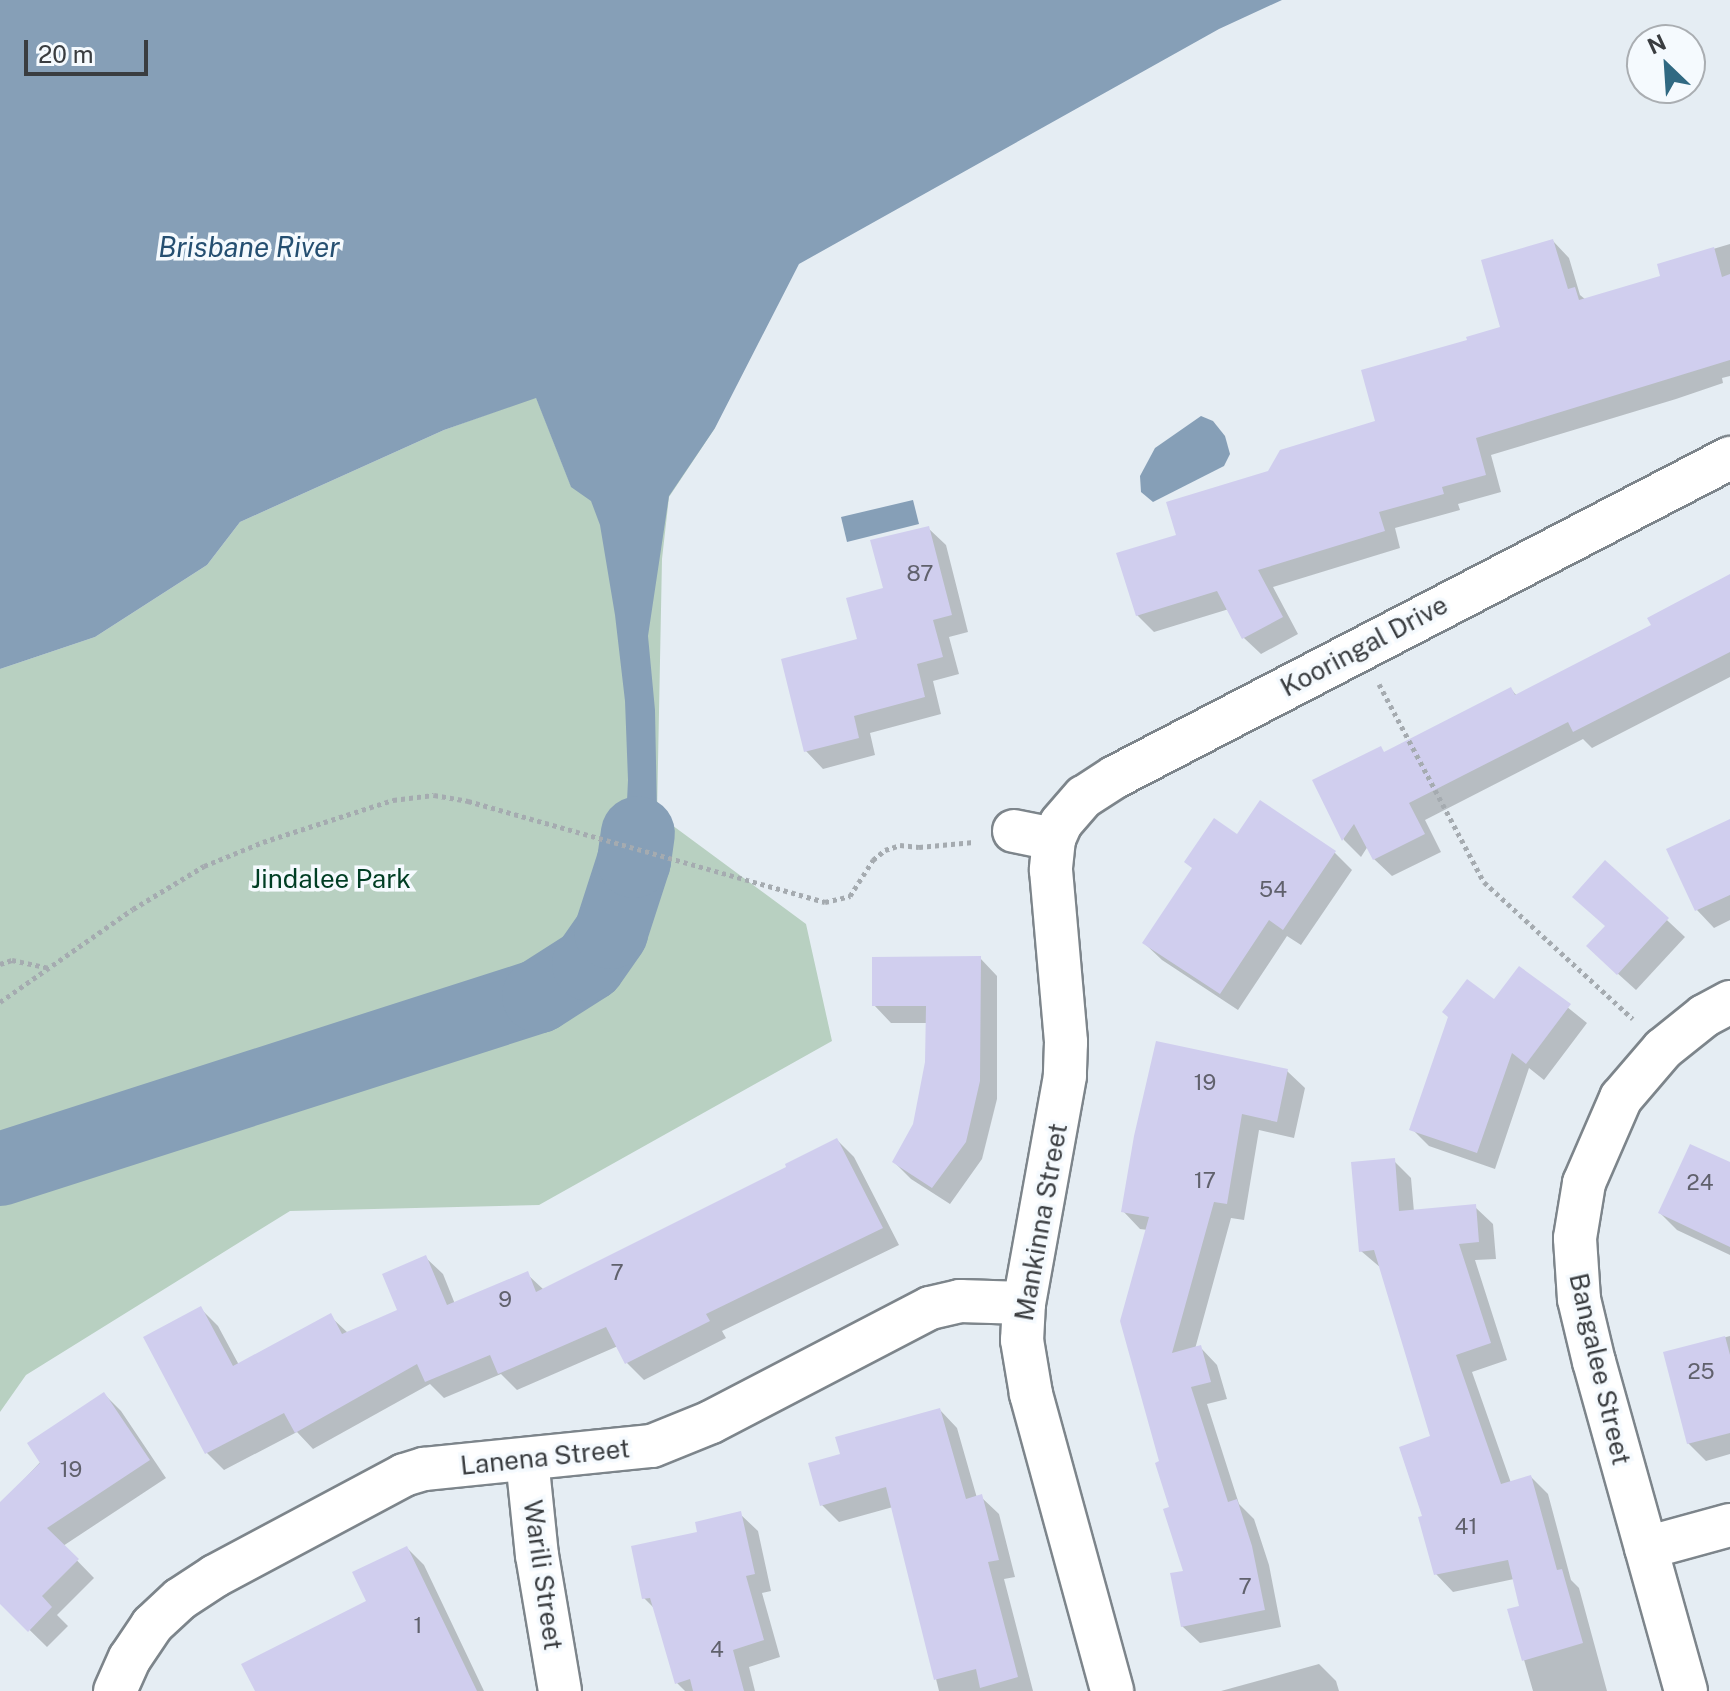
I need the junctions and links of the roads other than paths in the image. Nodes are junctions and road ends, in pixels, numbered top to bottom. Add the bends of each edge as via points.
1 (1730, 458) edge
2 (1014, 831) road end
3 (1054, 839) junction
4 (1730, 1002) edge
5 (1024, 1303) junction
6 (527, 1459) junction
7 (1730, 1525) edge
8 (1646, 1548) junction
9 (115, 1691) edge
10 (560, 1691) edge
11 (1112, 1691) edge
12 (1686, 1691) edge

1 - 3 street, Kooringal Drive via 1098,787 1071,811
2 - 3 street
3 - 5 street, Mankinna Street via 1051,870 1065,1076
4 - 8 street, Bangalee Street via 1663,1049 1621,1098 1584,1183 1575,1238 1586,1328
5 - 6 street, Lanena Street via 960,1301 930,1308 711,1422 652,1446
5 - 11 street, Mankinna Street via 1022,1340 1031,1394
6 - 9 street, Lanena Street via 404,1475 215,1576 152,1625
6 - 10 street, Warili Street
7 - 8 street
8 - 12 street, Bangalee Street

